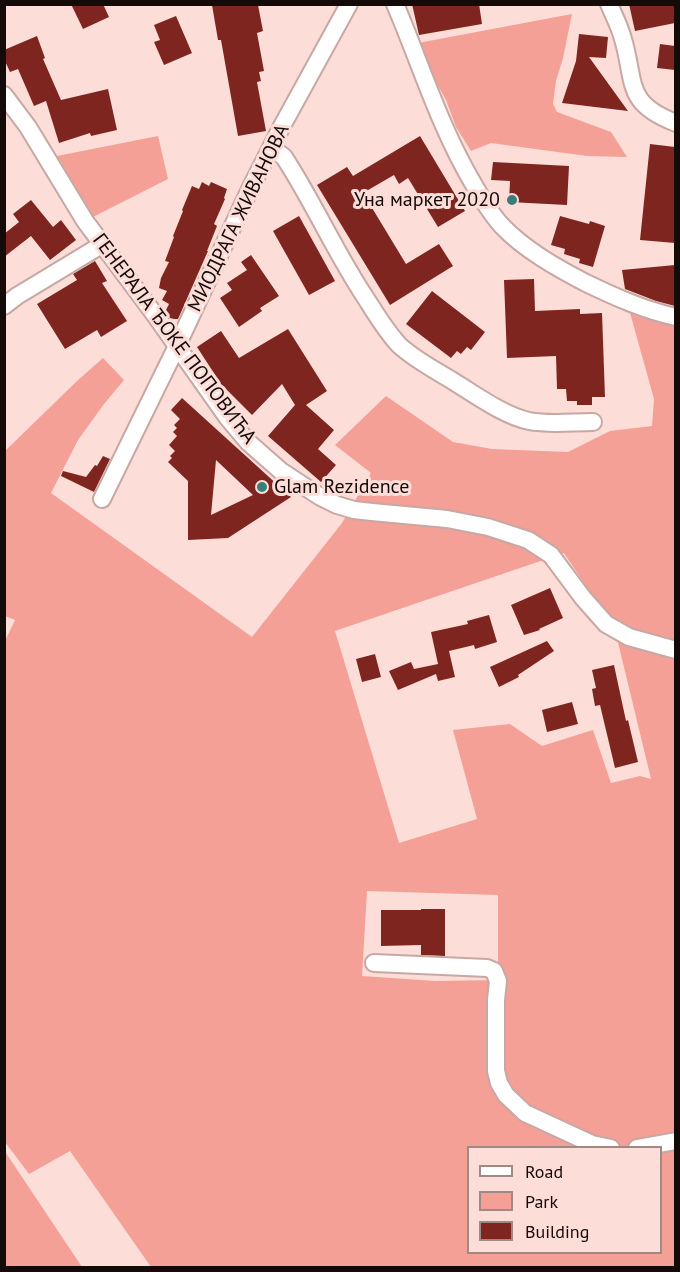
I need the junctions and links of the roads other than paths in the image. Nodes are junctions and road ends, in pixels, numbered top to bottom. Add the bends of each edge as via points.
1 (349, 4) edge
2 (395, 4) edge
3 (609, 4) edge
4 (4, 95) edge
5 (675, 123) edge
6 (272, 148) junction
7 (103, 244) junction
8 (4, 306) edge
9 (675, 316) edge
10 (177, 346) junction
11 (593, 422) dead end
12 (102, 499) dead end
13 (675, 650) edge
14 (374, 963) dead end
15 (675, 1141) edge
16 (601, 1146) edge
17 (648, 1146) edge

1 - 6 street, МИОДРАГА ЖИВАНОВА
2 - 9 street via 460,161 501,225 574,277 627,302
3 - 5 street via 623,38 634,91 647,108
4 - 7 street, ГЕНЕРАЛА ЂОКЕ ПОПОВИЋА
6 - 10 street, МИОДРАГА ЖИВАНОВА
6 - 11 street via 284,157 360,290 400,346 516,416 539,422
7 - 8 street
7 - 10 street, ГЕНЕРАЛА ЂОКЕ ПОПОВИЋА
10 - 12 street, МИОДРАГА ЖИВАНОВА
10 - 13 street, ГЕНЕРАЛА ЂОКЕ ПОПОВИЋА via 248,442 281,471 319,496 354,510 447,519 528,540 551,555 606,624 629,637
14 - 16 street via 494,971 498,981 496,1071 506,1095 525,1113
15 - 17 street

